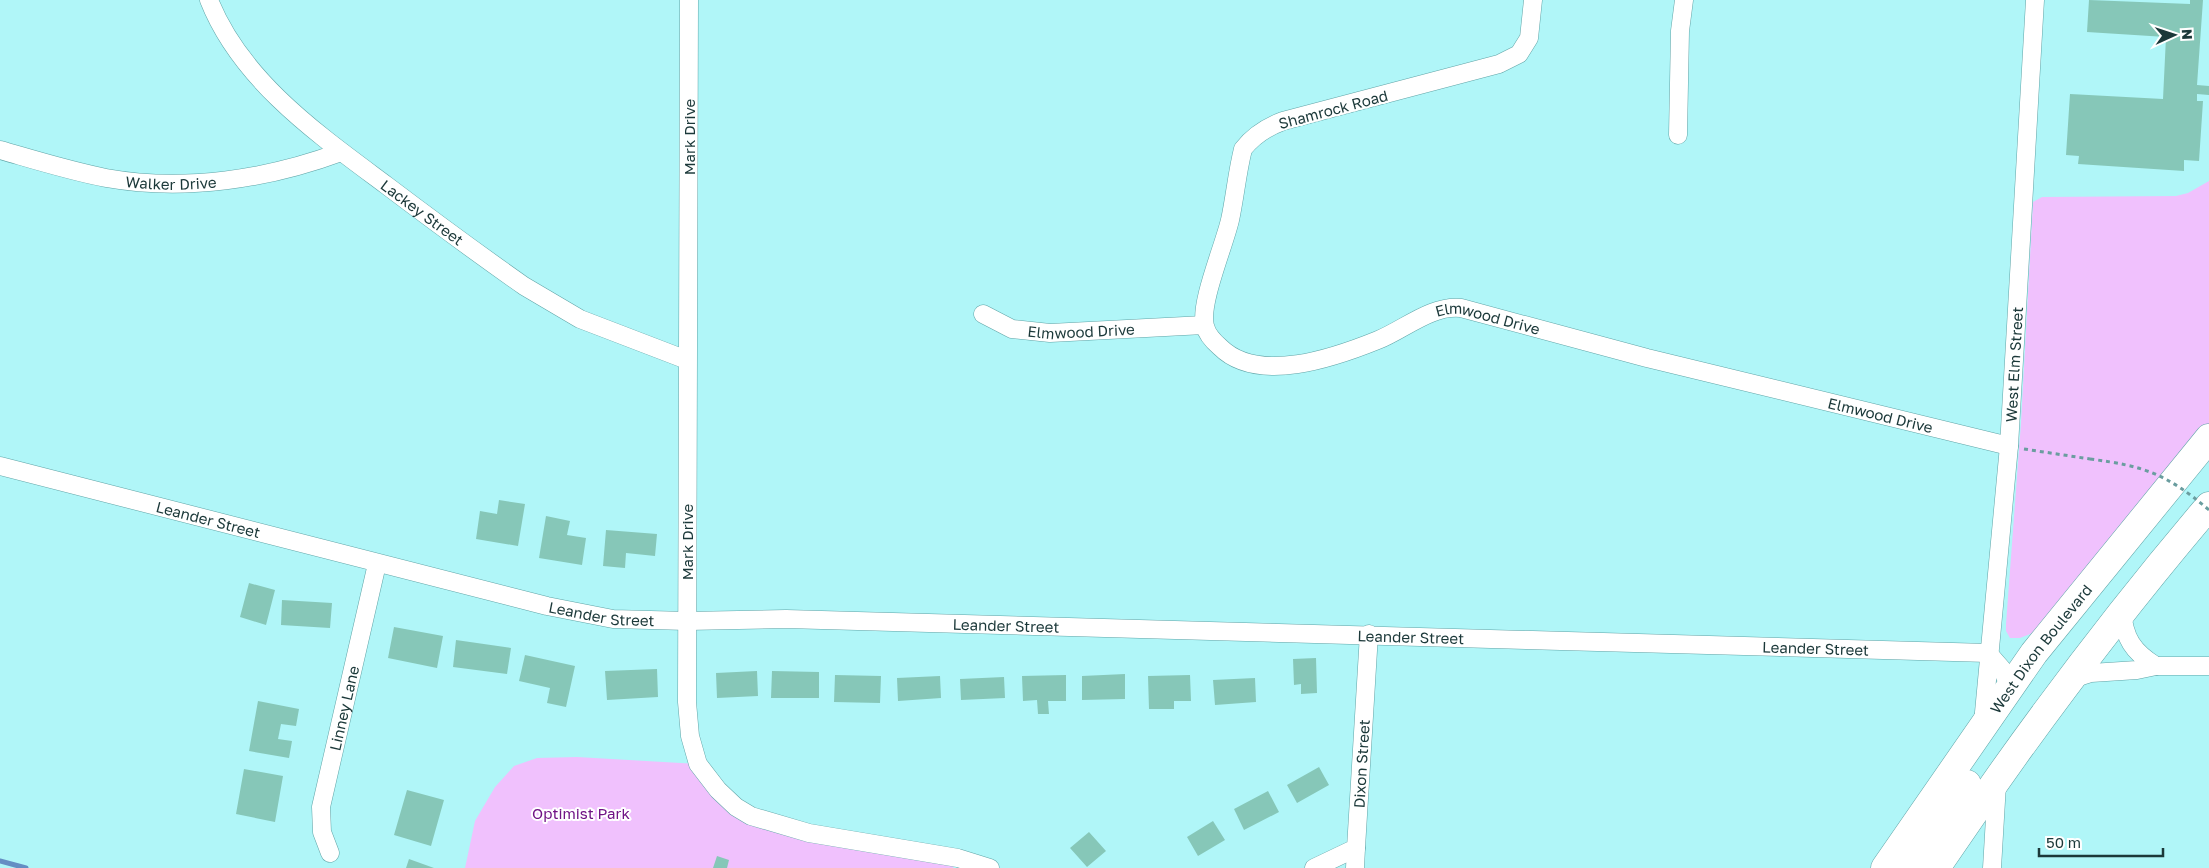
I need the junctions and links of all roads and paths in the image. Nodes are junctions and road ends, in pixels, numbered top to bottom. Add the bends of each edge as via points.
1 (210, 0) edge
2 (689, 0) edge
3 (1533, 0) edge
4 (1684, 0) edge
5 (2035, 0) edge
6 (1678, 135) dead end
7 (0, 150) edge
8 (341, 152) junction
9 (983, 314) dead end
10 (1204, 325) junction
11 (687, 360) junction
12 (2209, 438) edge
13 (2009, 446) junction
14 (0, 466) edge
15 (2209, 506) edge
16 (2209, 510) edge
17 (377, 564) junction
18 (2122, 611) junction
19 (687, 621) junction
20 (1369, 634) junction
21 (1988, 653) junction
22 (2156, 666) junction
23 (2209, 666) edge
24 (2072, 679) junction
25 (2010, 688) junction
26 (1983, 728) junction
27 (1998, 777) junction
28 (1356, 848) junction
29 (330, 853) dead end
30 (955, 863) edge
31 (990, 868) edge
32 (1314, 868) edge
33 (1355, 868) edge
34 (1885, 868) edge
35 (1911, 868) edge
36 (1936, 868) edge
37 (1992, 868) edge

1 - 8 street, Lackey Street via 236,50 264,83
2 - 11 street, Mark Drive
3 - 10 street, Shamrock Road via 1529,38 1519,54 1483,69 1283,121 1250,140 1243,149 1230,220 1205,302
4 - 6 street via 1680,31
5 - 13 street, West Elm Street
7 - 8 street, Walker Drive via 108,178 199,183 259,176
8 - 11 street, Lackey Street via 555,306 616,335
9 - 10 street, Elmwood Drive via 1012,329 1050,333
10 - 13 street, Elmwood Drive via 1209,338 1225,353 1244,362 1297,364 1340,355 1381,339 1437,310 1461,308 1647,358
11 - 19 street, Mark Drive
12 - 25 highway, West Dixon Boulevard via 2034,653
13 - 16 path, bridge via 2128,464 2151,471
13 - 21 street, West Elm Street
14 - 17 street, Leander Street
15 - 18 highway
17 - 19 street, Leander Street via 613,620
17 - 29 street, Linney Lane via 321,807 322,832
18 - 22 street via 2125,635 2130,645
18 - 24 highway
19 - 20 street, Leander Street via 786,619
19 - 30 street, Mark Drive via 690,736 698,764 736,807 751,816 809,833
20 - 21 street, Leander Street
20 - 28 street, Dixon Street
21 - 25 street via 2002,669
21 - 26 street, West Elm Street
22 - 23 street
22 - 24 street via 2091,673
24 - 27 highway
25 - 26 highway, West Dixon Boulevard
25 - 35 highway via 1994,742
26 - 34 highway, West Dixon Boulevard
27 - 36 highway
27 - 37 street
28 - 32 street
28 - 33 street, Dixon Street
30 - 31 street, Mark Drive

